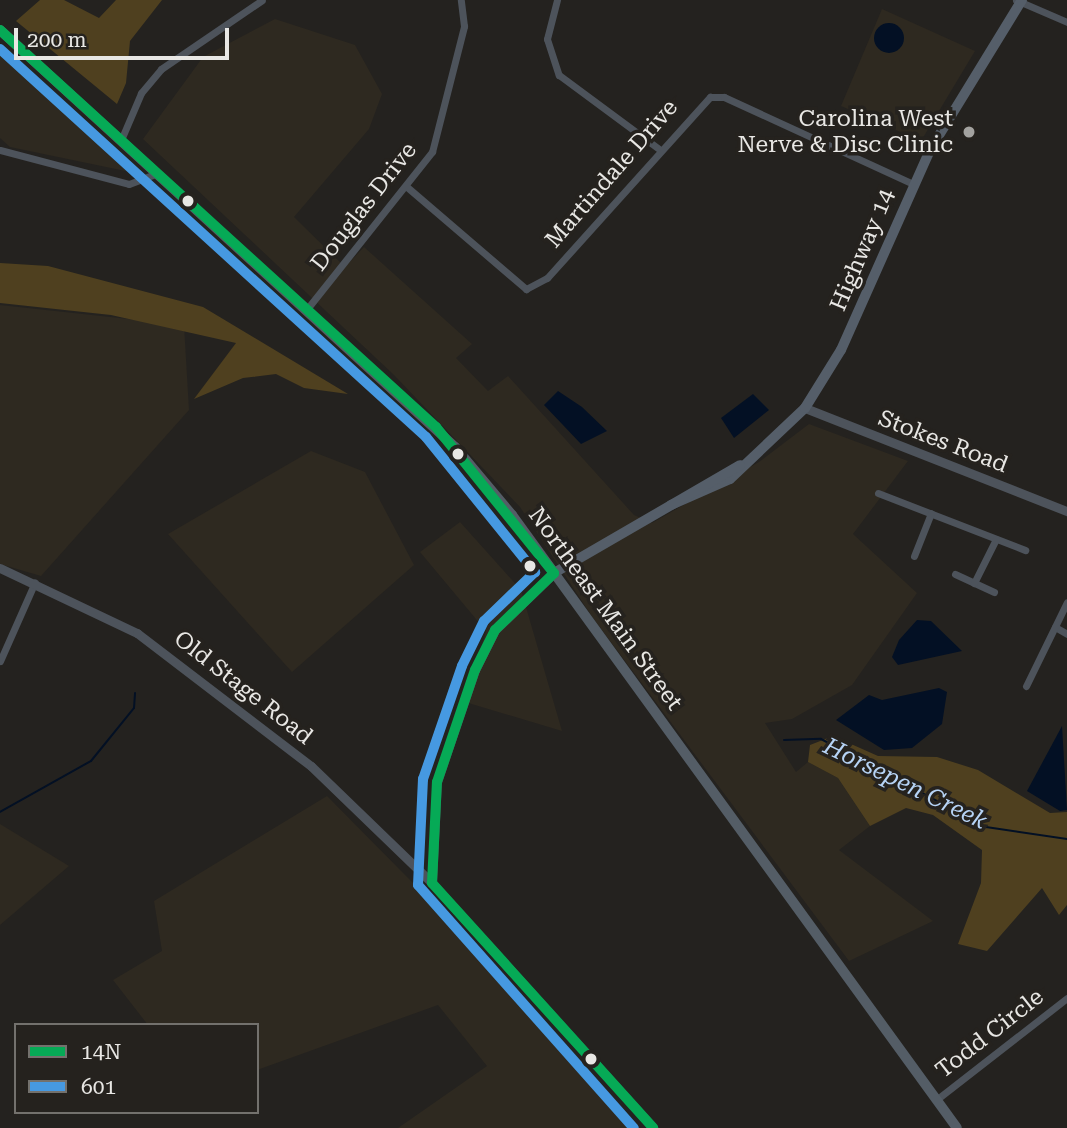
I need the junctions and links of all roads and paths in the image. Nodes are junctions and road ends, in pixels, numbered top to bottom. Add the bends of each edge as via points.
1 (262, 0) edge
2 (461, 0) edge
3 (556, 0) edge
4 (1019, 1) edge
5 (1067, 22) edge
6 (0, 30) edge
7 (121, 140) junction
8 (659, 149) junction
9 (0, 150) edge
10 (158, 173) junction
11 (913, 184) junction
12 (407, 187) junction
13 (307, 309) junction
14 (806, 408) junction
15 (878, 493) dead end
16 (1067, 511) edge
17 (931, 513) junction
18 (996, 539) junction
19 (1025, 550) dead end
20 (914, 556) dead end
21 (0, 568) edge
22 (554, 573) junction
23 (955, 574) dead end
24 (36, 582) junction
25 (974, 583) junction
26 (994, 592) dead end
27 (1067, 602) edge
28 (1055, 627) junction
29 (1067, 634) edge
30 (0, 661) edge
31 (1026, 686) dead end
32 (432, 883) junction
33 (1067, 998) edge
34 (936, 1100) junction
35 (653, 1128) edge
36 (957, 1128) edge

1 - 7 street via 161,69 141,93
2 - 12 street, Douglas Drive via 464,26 438,136
3 - 8 street via 547,39 559,75
4 - 5 street
4 - 11 main road, Highway 14
6 - 7 main road, Northeast Main Street
7 - 10 main road, Northeast Main Street
8 - 11 street, Martindale Drive via 702,100 722,97
8 - 12 street, Martindale Drive via 547,278 530,289 516,286
9 - 10 street via 129,184
10 - 13 main road, Northeast Main Street
11 - 14 main road, Highway 14 via 838,356
12 - 13 street, Douglas Drive
13 - 22 main road, Northeast Main Street via 455,447
14 - 16 street, Stokes Road
14 - 22 main road, Highway 14 via 730,479 670,505
15 - 17 street
17 - 18 street
17 - 20 street
18 - 19 street
18 - 25 street
21 - 24 street, Old Stage Road
22 - 32 street via 495,630 475,670 437,782
22 - 34 main road, Northeast Main Street
23 - 25 street
24 - 30 street
24 - 32 street, Old Stage Road via 138,633 222,693 310,766
25 - 26 street
27 - 28 street
28 - 29 street
28 - 31 street
32 - 35 street, Old Stage Road
33 - 34 street, Todd Circle
34 - 36 main road, Northeast Main Street

